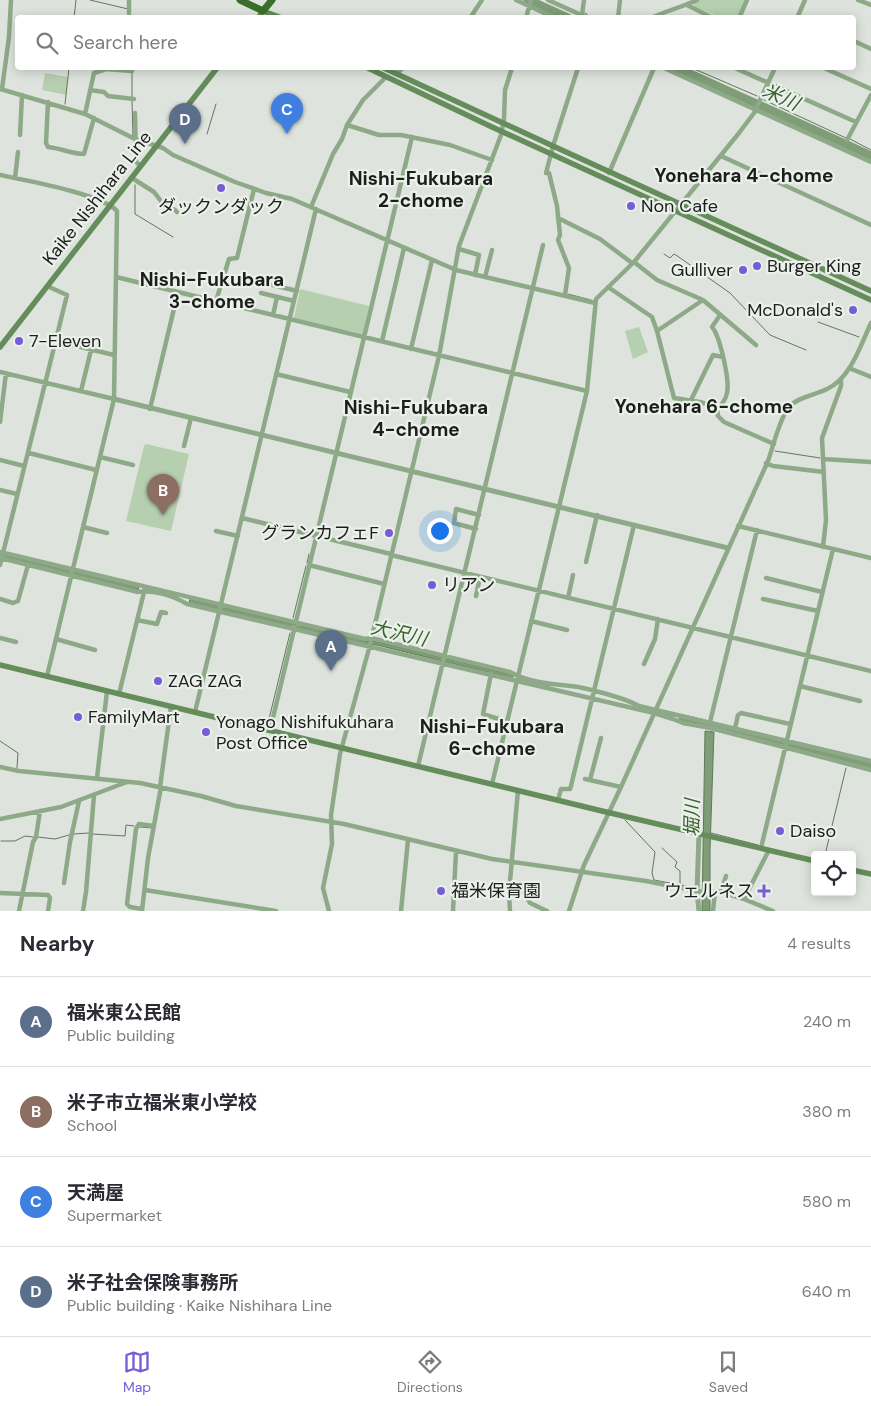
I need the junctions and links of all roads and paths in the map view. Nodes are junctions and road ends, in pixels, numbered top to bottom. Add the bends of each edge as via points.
1 (11, 0) edge
2 (128, 0) edge
3 (240, 0) edge
4 (272, 0) edge
5 (482, 0) edge
6 (516, 0) edge
7 (548, 0) edge
8 (584, 0) edge
9 (620, 0) edge
10 (697, 0) edge
11 (747, 0) edge
12 (805, 0) edge
13 (858, 0) edge
14 (530, 4) edge
15 (687, 5) junction
16 (871, 5) edge
17 (666, 12) joint
18 (129, 13) dead end
19 (261, 14) edge
20 (472, 15) edge
21 (550, 15) edge
22 (582, 15) joint
23 (618, 15) edge
24 (658, 15) edge
25 (703, 15) edge
26 (740, 15) edge
27 (800, 15) edge
28 (856, 42) edge
29 (871, 49) edge
30 (103, 70) edge
31 (119, 70) edge
32 (216, 70) edge
33 (372, 70) edge
34 (388, 70) edge
35 (401, 70) edge
36 (511, 70) edge
37 (577, 70) edge
38 (653, 70) edge
39 (669, 70) edge
40 (739, 70) edge
41 (774, 70) edge
42 (828, 70) edge
43 (132, 71) dead end
44 (396, 74) junction
45 (386, 77) junction
46 (768, 83) junction
47 (1, 89) edge
48 (871, 89) edge
49 (90, 90) junction
50 (22, 95) junction
51 (871, 95) edge
52 (134, 99) dead end
53 (48, 102) junction
54 (757, 108) junction
55 (135, 113) dead end
56 (85, 114) junction
57 (94, 118) junction
58 (856, 122) junction
59 (503, 123) junction
60 (347, 125) junction
61 (502, 131) junction
62 (20, 135) dead end
63 (412, 137) junction
64 (135, 140) junction
65 (847, 140) dead end
66 (157, 147) junction
67 (552, 150) junction
68 (18, 152) dead end
69 (721, 156) junction
70 (492, 160) junction
71 (871, 162) edge
72 (141, 166) junction
73 (609, 172) junction
74 (0, 176) edge
75 (15, 178) junction
76 (132, 178) junction
77 (254, 189) junction
78 (681, 205) junction
79 (110, 206) junction
80 (311, 207) junction
81 (316, 209) junction
82 (676, 211) junction
83 (177, 212) dead end
84 (558, 218) junction
85 (871, 225) edge
86 (387, 240) junction
87 (543, 245) dead end
88 (404, 248) junction
89 (459, 249) junction
90 (492, 250) dead end
91 (432, 260) junction
92 (633, 262) junction
93 (456, 270) junction
94 (475, 275) junction
95 (116, 277) junction
96 (485, 277) junction
97 (265, 284) dead end
98 (47, 286) junction
99 (608, 287) junction
100 (534, 288) junction
101 (297, 291) junction
102 (178, 292) junction
103 (871, 292) edge
104 (261, 293) dead end
105 (565, 295) junction
106 (277, 297) junction
107 (703, 300) junction
108 (871, 300) edge
109 (216, 301) junction
110 (294, 301) junction
111 (595, 303) junction
112 (273, 315) junction
113 (720, 315) junction
114 (290, 319) junction
115 (871, 323) edge
116 (658, 332) junction
117 (364, 337) junction
118 (56, 341) junction
119 (382, 341) junction
120 (756, 345) dead end
121 (0, 346) edge
122 (410, 348) junction
123 (91, 350) junction
124 (114, 355) junction
125 (439, 356) junction
126 (723, 357) junction
127 (849, 368) junction
128 (0, 372) edge
129 (6, 373) junction
130 (513, 373) junction
131 (276, 374) junction
132 (871, 377) edge
133 (841, 380) junction
134 (46, 382) junction
135 (81, 391) junction
136 (587, 391) junction
137 (350, 392) junction
138 (114, 399) junction
139 (690, 400) junction
140 (150, 409) junction
141 (716, 409) junction
142 (191, 418) junction
143 (0, 422) edge
144 (262, 434) junction
145 (774, 444) junction
146 (184, 446) dead end
147 (29, 453) junction
148 (336, 454) junction
149 (100, 457) junction
150 (0, 460) edge
151 (822, 460) junction
152 (871, 462) edge
153 (133, 465) dead end
154 (770, 465) junction
155 (24, 466) junction
156 (96, 470) junction
157 (411, 472) junction
158 (824, 472) junction
159 (485, 489) junction
160 (0, 490) edge
161 (17, 494) junction
162 (560, 506) junction
163 (479, 514) junction
164 (597, 515) junction
165 (242, 518) junction
166 (634, 525) junction
167 (83, 526) junction
168 (738, 526) junction
169 (476, 530) junction
170 (757, 530) junction
171 (216, 531) dead end
172 (107, 533) dead end
173 (238, 536) junction
174 (316, 536) junction
175 (822, 547) junction
176 (728, 548) junction
177 (832, 549) junction
178 (2, 552) edge
179 (391, 555) junction
180 (1, 558) edge
181 (871, 558) edge
182 (586, 562) dead end
183 (0, 565) edge
184 (28, 565) junction
185 (309, 565) junction
186 (72, 569) junction
187 (465, 574) junction
188 (573, 575) dead end
189 (71, 576) junction
190 (480, 577) junction
191 (766, 578) dead end
192 (384, 584) junction
193 (144, 588) junction
194 (539, 591) junction
195 (822, 592) junction
196 (476, 596) dead end
197 (568, 598) junction
198 (0, 599) edge
199 (763, 600) dead end
200 (221, 604) junction
201 (614, 609) junction
202 (220, 611) junction
203 (818, 611) junction
204 (166, 613) dead end
205 (658, 619) junction
206 (137, 620) junction
207 (531, 622) junction
208 (295, 626) junction
209 (693, 627) junction
210 (568, 630) dead end
211 (732, 637) junction
212 (0, 638) edge
213 (56, 639) junction
214 (16, 642) dead end
215 (370, 642) junction
216 (95, 650) dead end
217 (807, 655) junction
218 (445, 656) junction
219 (443, 663) junction
220 (644, 664) dead end
221 (0, 665) edge
222 (871, 671) edge
223 (491, 674) junction
224 (47, 676) junction
225 (518, 678) junction
226 (800, 686) junction
227 (107, 691) junction
228 (119, 694) junction
229 (593, 695) junction
230 (860, 701) dead end
231 (171, 706) junction
232 (654, 711) junction
233 (196, 712) junction
234 (508, 722) junction
235 (710, 722) junction
236 (790, 724) junction
237 (735, 728) junction
238 (270, 730) junction
239 (601, 738) dead end
240 (786, 743) junction
241 (343, 748) junction
242 (871, 761) edge
243 (418, 766) junction
244 (0, 767) edge
245 (871, 770) edge
246 (97, 778) junction
247 (128, 781) junction
248 (492, 784) junction
249 (160, 787) junction
250 (621, 787) junction
251 (518, 790) junction
252 (94, 795) junction
253 (558, 800) junction
254 (79, 802) junction
255 (40, 811) junction
256 (609, 812) junction
257 (0, 819) edge
258 (331, 822) junction
259 (154, 826) junction
260 (701, 834) junction
261 (408, 840) junction
262 (760, 848) junction
263 (768, 850) junction
264 (456, 851) junction
265 (811, 860) edge
266 (512, 863) junction
267 (856, 871) edge
268 (581, 873) junction
269 (871, 874) edge
270 (726, 876) dead end
271 (64, 882) dead end
272 (510, 883) junction
273 (144, 890) junction
274 (697, 891) junction
275 (712, 892) junction
276 (721, 892) junction
277 (0, 893) edge
278 (22, 894) junction
279 (744, 899) junction
280 (141, 909) edge
281 (258, 910) edge
282 (19, 911) edge
283 (48, 911) edge
284 (83, 911) edge
285 (276, 911) edge
286 (329, 911) edge
287 (401, 911) edge
288 (453, 911) edge
289 (510, 911) edge
290 (547, 911) edge
291 (569, 911) edge
292 (699, 911) edge
293 (713, 911) edge
294 (772, 911) edge

1 - 47 street
2 - 18 street
3 - 19 highway
4 - 19 highway
5 - 20 street
6 - 14 street
7 - 22 street
8 - 22 street
9 - 23 street
10 - 15 street
11 - 26 street
12 - 27 street
13 - 16 street
14 - 21 street
15 - 17 street
15 - 25 street
17 - 24 street
28 - 29 street
30 - 49 street via 94,73
31 - 43 street
32 - 66 main road, Kaike Nishihara Line
33 - 45 main road
34 - 44 main road
35 - 44 street
36 - 59 street via 505,90
37 - 67 street
38 - 73 street
39 - 54 street
40 - 46 street
41 - 46 street
42 - 48 street
44 - 59 main road
45 - 60 street via 363,100
45 - 61 main road
46 - 54 street
46 - 58 street
47 - 50 street
49 - 52 street
49 - 56 street
50 - 53 street
50 - 62 street
51 - 58 street
53 - 56 street
53 - 57 street via 46,144 62,152 84,154
54 - 69 street
54 - 71 street
55 - 64 street
56 - 57 street
57 - 64 street
58 - 65 street
59 - 61 street
59 - 67 main road
60 - 63 street via 379,134
60 - 80 street
61 - 67 main road
61 - 70 street
63 - 70 street via 450,144
63 - 86 street
64 - 66 street
64 - 72 street via 136,162
66 - 72 main road, Kaike Nishihara Line
66 - 77 street
67 - 73 main road
67 - 82 main road
67 - 84 street via 546,172
68 - 75 street
69 - 78 street
69 - 85 street
70 - 89 street
72 - 76 main road, Kaike Nishihara Line
73 - 78 main road
74 - 75 street
75 - 79 street via 60,188
76 - 79 main road, Kaike Nishihara Line
76 - 83 street
77 - 80 street
77 - 109 street via 237,258 229,259
78 - 82 street
78 - 103 main road
79 - 95 street via 117,211
79 - 98 main road, Kaike Nishihara Line
80 - 81 street
81 - 86 street
81 - 101 street
82 - 92 street
82 - 108 main road
84 - 92 street via 600,239
84 - 105 street via 558,240 569,268
86 - 88 street
86 - 117 street
87 - 100 street
88 - 91 street
88 - 119 street
89 - 93 street
89 - 94 street via 480,255
90 - 96 street
91 - 93 street
91 - 122 street
92 - 99 street
92 - 107 street via 657,280
93 - 94 street
93 - 125 street
94 - 96 street
95 - 102 street
95 - 124 street
96 - 100 street
97 - 101 street
98 - 118 street via 67,295
98 - 121 main road, Kaike Nishihara Line
99 - 111 street
99 - 116 street via 652,316
100 - 105 street
100 - 130 street
101 - 110 street
102 - 109 street
102 - 140 street
104 - 106 street
105 - 111 street
106 - 110 street
106 - 112 street
107 - 113 street
107 - 116 street
109 - 112 street
110 - 114 street
111 - 136 street
112 - 114 street
113 - 120 street
113 - 126 street via 712,327
114 - 117 street
114 - 131 street
115 - 127 street
116 - 139 street via 674,397
117 - 119 street
117 - 137 street
118 - 123 street
118 - 134 street
119 - 122 street
122 - 125 street
123 - 124 street
123 - 135 street
124 - 138 street
125 - 130 street
125 - 157 street
126 - 139 street via 713,356
126 - 141 street via 727,393
127 - 132 street
127 - 133 street
128 - 129 street
129 - 134 street
129 - 143 street
130 - 136 street
130 - 159 street
131 - 137 street
131 - 144 street
133 - 145 street via 788,407
133 - 151 street via 841,388 823,432
134 - 135 street
134 - 147 street
135 - 138 street
136 - 162 street
137 - 148 street
138 - 140 street
138 - 149 street
139 - 141 street
140 - 142 street
141 - 145 street via 724,422
142 - 144 street
142 - 146 street
144 - 148 street
144 - 165 street
145 - 154 street
147 - 155 street
147 - 156 street
148 - 157 street
148 - 174 street
149 - 153 street
149 - 156 street
150 - 155 street
151 - 152 street
151 - 158 street
154 - 158 street
154 - 168 street
155 - 161 street
156 - 167 street
157 - 159 street
157 - 179 street
158 - 175 street via 826,520
159 - 162 street
159 - 163 street
160 - 161 street
161 - 178 street
162 - 164 street
162 - 194 street
163 - 169 street
163 - 169 street via 456,509 454,524
164 - 166 street
164 - 182 street
165 - 173 street
165 - 174 street
166 - 176 street
166 - 201 street
167 - 172 street
167 - 186 street
168 - 170 street
168 - 176 street
169 - 187 street
170 - 175 street
170 - 211 street
171 - 173 street
173 - 200 street
174 - 179 street
174 - 185 street
175 - 177 street
176 - 209 street
177 - 181 street
177 - 195 street
178 - 180 street
178 - 186 street
179 - 187 street
179 - 192 street
180 - 183 street
180 - 184 street
184 - 189 street
184 - 198 street via 18,602
185 - 192 street
185 - 208 street
186 - 189 street
186 - 193 street
187 - 190 street
187 - 218 street
188 - 197 street
189 - 193 street via 138,592
189 - 213 street
190 - 194 street
190 - 196 street
191 - 195 street
192 - 215 street
193 - 200 street
193 - 202 street via 187,604
193 - 206 street
194 - 197 street
194 - 207 street
195 - 203 street
197 - 201 street
199 - 203 street
200 - 202 street
200 - 208 street
201 - 205 street
201 - 229 street
202 - 208 street
202 - 233 street
203 - 217 street
204 - 206 street via 161,612 157,624
205 - 209 street
205 - 220 street via 655,639
206 - 228 street
207 - 210 street
207 - 225 street
208 - 215 street
208 - 215 street via 363,646
208 - 238 street
209 - 211 street
209 - 232 street
211 - 217 street
211 - 235 street
212 - 214 street
213 - 216 street
213 - 224 street
215 - 218 street
215 - 219 street
215 - 241 street
217 - 222 street
217 - 226 street
218 - 219 street
218 - 225 street via 510,672
219 - 223 street
219 - 243 street
221 - 224 main road
223 - 225 street
223 - 234 street via 483,714
224 - 227 main road
225 - 229 street
225 - 234 street
226 - 230 street
226 - 236 street
227 - 228 main road
227 - 246 street
228 - 231 main road
229 - 232 street via 629,700
229 - 253 street via 570,788 561,789
231 - 233 main road
231 - 249 street
232 - 235 street
232 - 240 street via 683,723
232 - 250 street
233 - 238 main road
234 - 248 street
235 - 237 street
236 - 237 street via 741,713
236 - 240 street
237 - 240 street
238 - 241 main road
239 - 250 street via 588,780
240 - 242 street
240 - 245 street
240 - 262 street
241 - 243 main road
241 - 258 street
243 - 248 main road
244 - 246 street
246 - 247 street
247 - 249 street
247 - 252 street
248 - 251 main road
249 - 258 street via 236,806
249 - 259 street
250 - 256 street
251 - 253 main road
251 - 266 street
252 - 254 street
252 - 284 street
253 - 256 main road
254 - 255 street
254 - 271 street
255 - 257 street
255 - 278 street
256 - 260 main road
256 - 268 street
258 - 261 street
258 - 286 street via 332,844 323,888
259 - 273 street
259 - 280 street via 139,824 136,827 127,904
260 - 262 main road
260 - 274 street
261 - 264 street
261 - 287 street
262 - 263 main road
263 - 265 main road
263 - 279 street
264 - 266 street
264 - 288 street
266 - 268 street
266 - 272 street
267 - 269 main road
268 - 274 street
268 - 291 street
270 - 276 street
272 - 289 street
272 - 290 street via 525,894 530,903
273 - 280 street
273 - 281 street
274 - 275 street
274 - 292 street
275 - 276 street
275 - 293 street
276 - 279 street
277 - 278 street
278 - 282 street
278 - 283 street via 49,896
279 - 294 street
281 - 285 street

